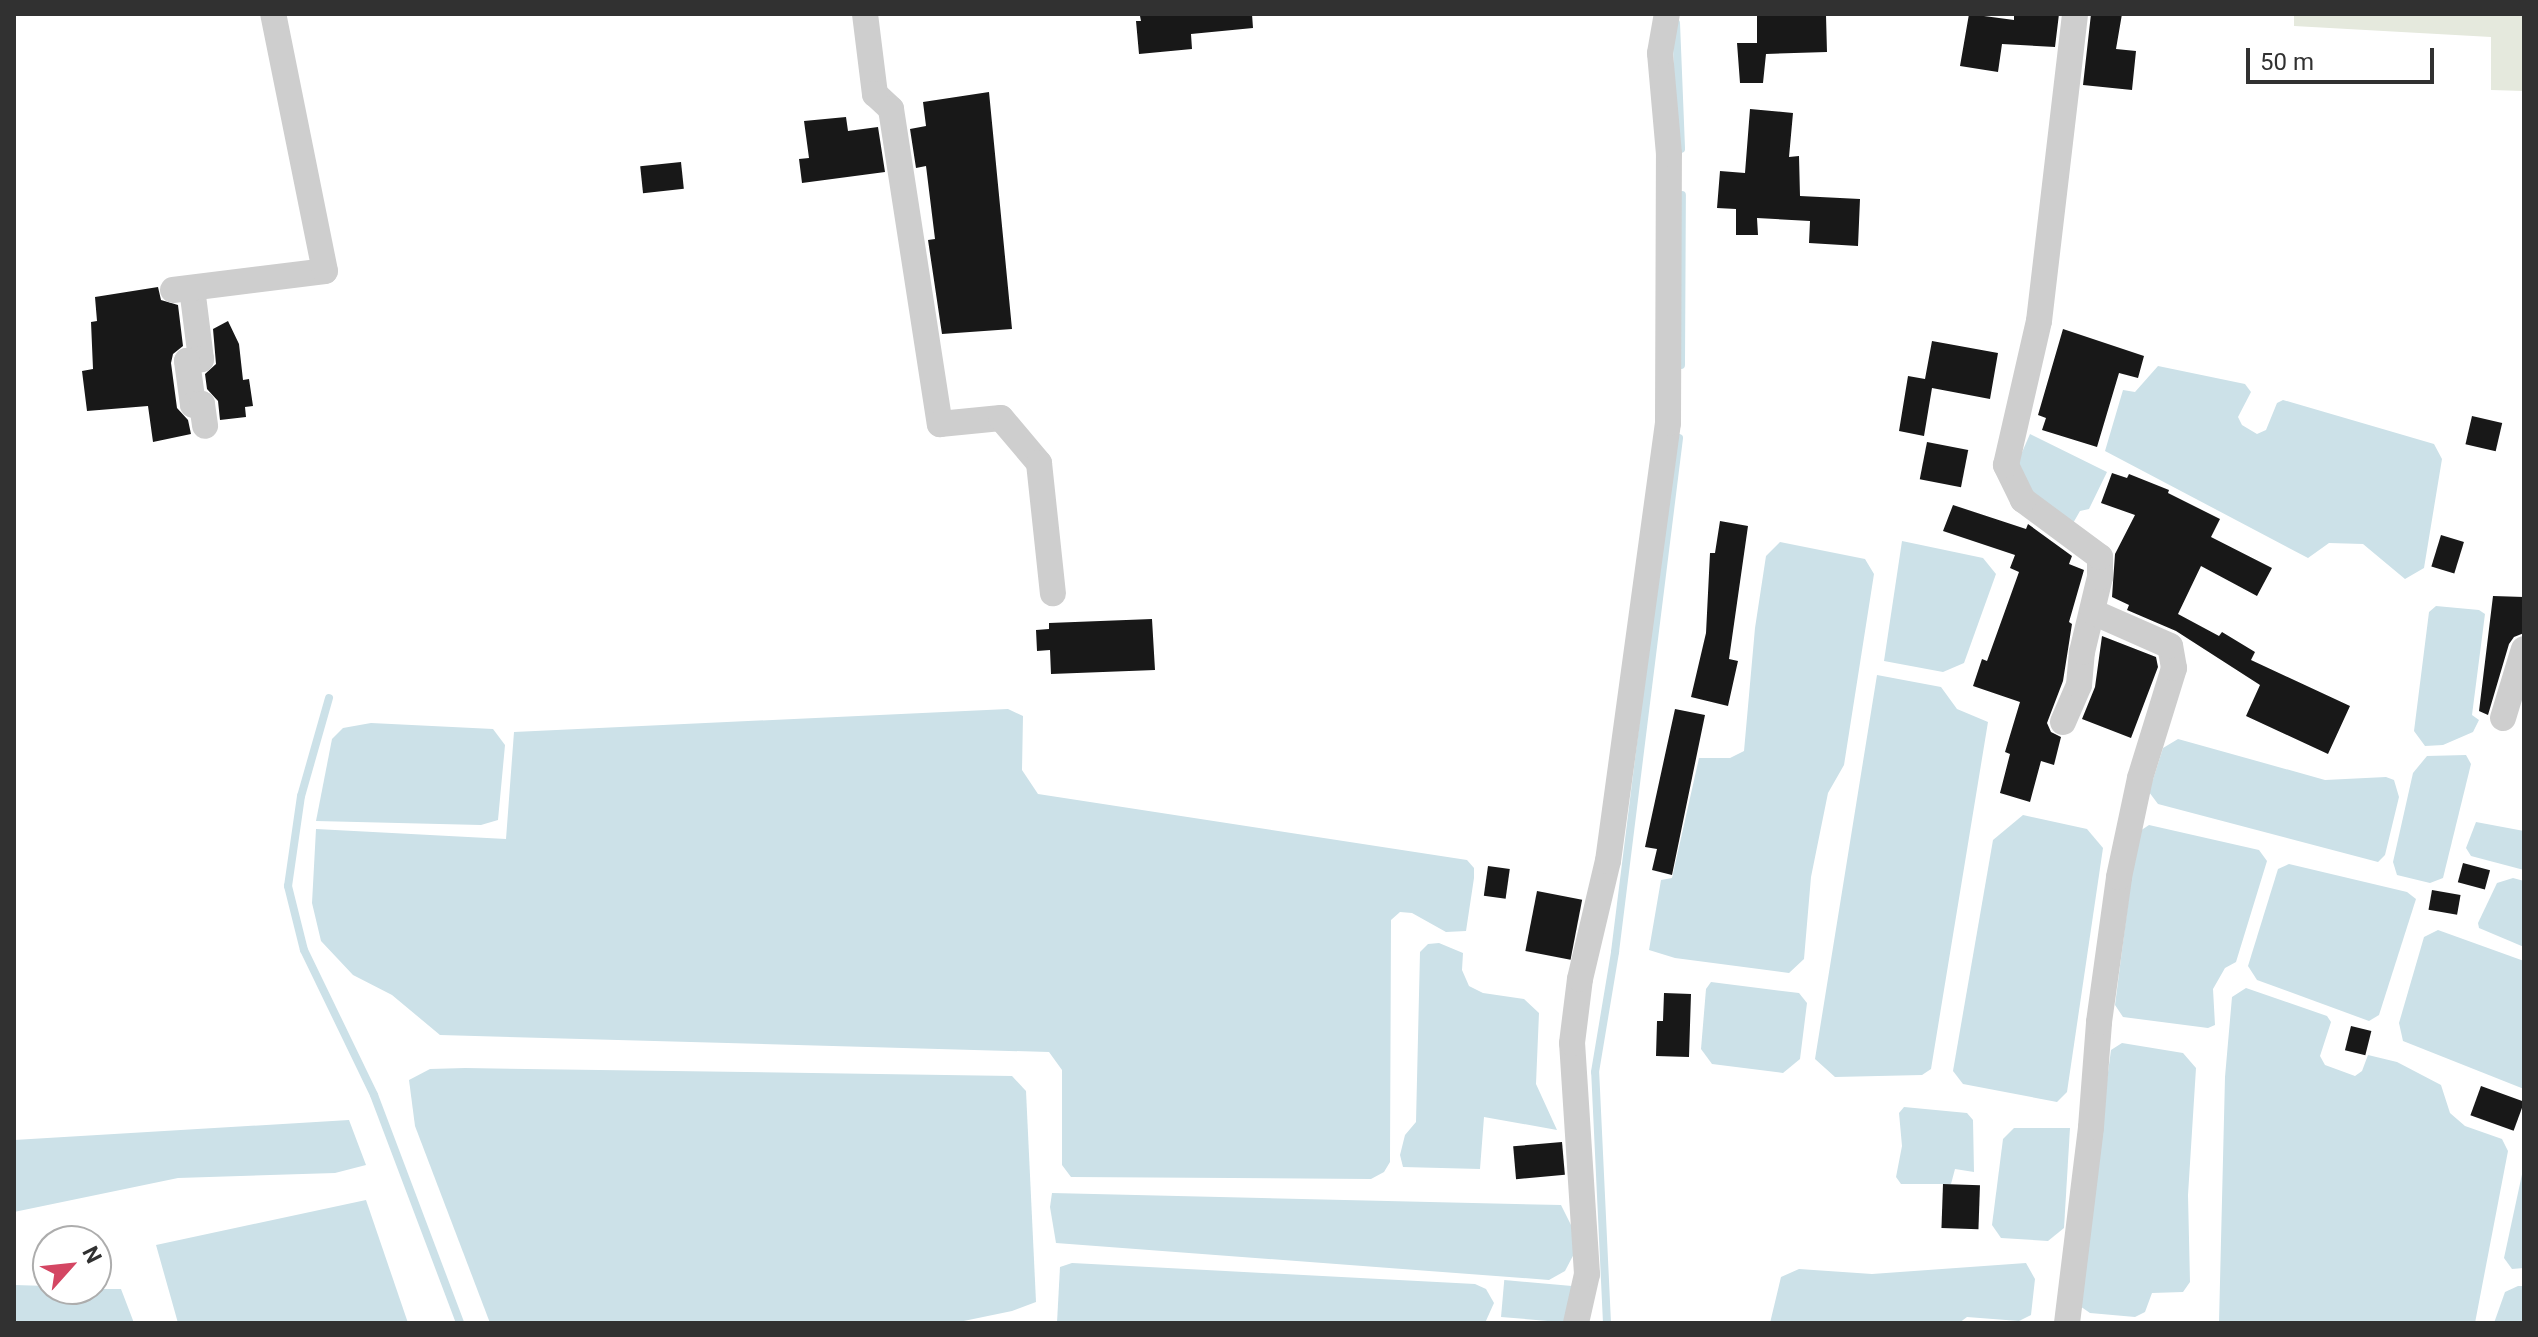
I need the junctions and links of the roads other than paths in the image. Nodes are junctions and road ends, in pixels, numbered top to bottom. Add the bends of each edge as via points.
1 (273, 14) edge
2 (865, 14) edge
3 (1667, 14) edge
4 (2075, 14) edge
5 (205, 426) dead end
6 (1053, 593) dead end
7 (2093, 612) junction
8 (2524, 649) edge
9 (2503, 718) dead end
10 (2063, 722) dead end
11 (1576, 1323) edge
12 (2067, 1323) edge

1 - 5 street via 325,271 183,289 201,359 187,361 193,405 202,404
2 - 6 street via 875,94 891,109 940,424 1001,418 1039,463
3 - 11 street via 1660,53 1669,154 1668,423 1608,861 1580,979 1572,1043 1587,1274
4 - 7 street via 2039,321 2006,465 2023,500 2100,557
7 - 10 street via 2079,685
7 - 12 street via 2170,646 2174,668 2140,778 2119,877
8 - 9 street

